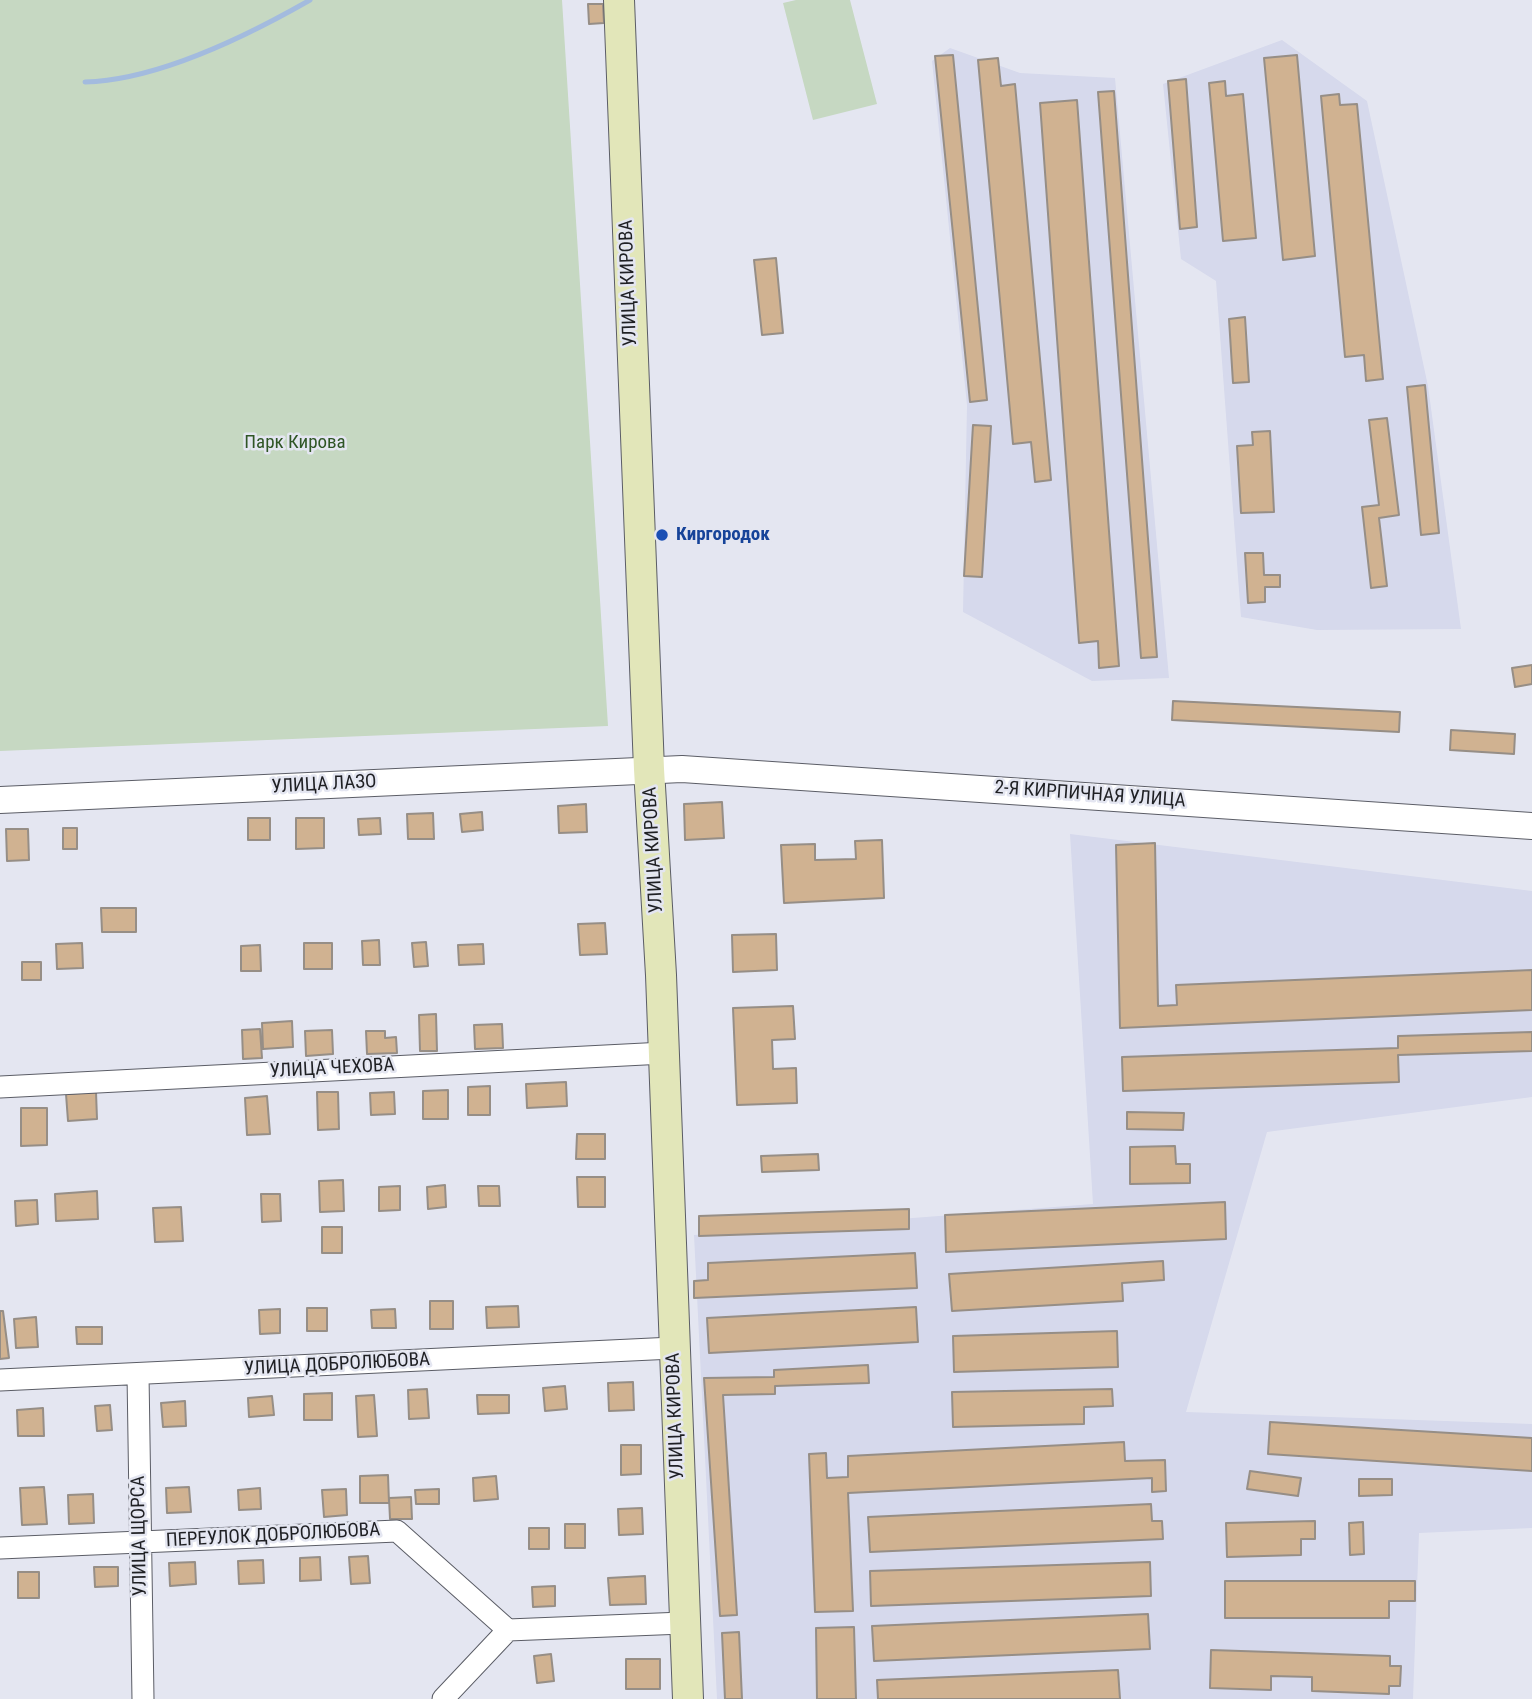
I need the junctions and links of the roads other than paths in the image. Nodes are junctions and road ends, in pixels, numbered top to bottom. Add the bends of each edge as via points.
1 (619, 0) edge
2 (649, 769) junction
3 (0, 800) edge
4 (1532, 826) edge
5 (664, 1053) junction
6 (0, 1087) edge
7 (673, 1348) junction
8 (138, 1374) junction
9 (0, 1380) edge
10 (140, 1542) junction
11 (0, 1548) edge
12 (683, 1623) junction
13 (508, 1630) junction
14 (143, 1699) edge
15 (443, 1699) edge
16 (688, 1699) edge

1 - 2 main road, УЛИЦА КИРОВА
2 - 3 street, УЛИЦА ЛАЗО
2 - 4 street, 2-Я КИРПИЧНАЯ УЛИЦА via 822,776
2 - 5 main road, УЛИЦА КИРОВА
5 - 6 street, УЛИЦА ЧЕХОВА
5 - 7 main road, УЛИЦА КИРОВА
7 - 8 street, УЛИЦА ДОБРОЛЮБОВА
7 - 12 main road, УЛИЦА КИРОВА
8 - 9 street, УЛИЦА ДОБРОЛЮБОВА
8 - 10 street, УЛИЦА ЩОРСА
10 - 11 street, ПЕРЕУЛОК ДОБРОЛЮБОВА
10 - 13 street, ПЕРЕУЛОК ДОБРОЛЮБОВА via 397,1531
10 - 14 street, УЛИЦА ЩОРСА
12 - 13 street
12 - 16 main road, УЛИЦА КИРОВА
13 - 15 street

